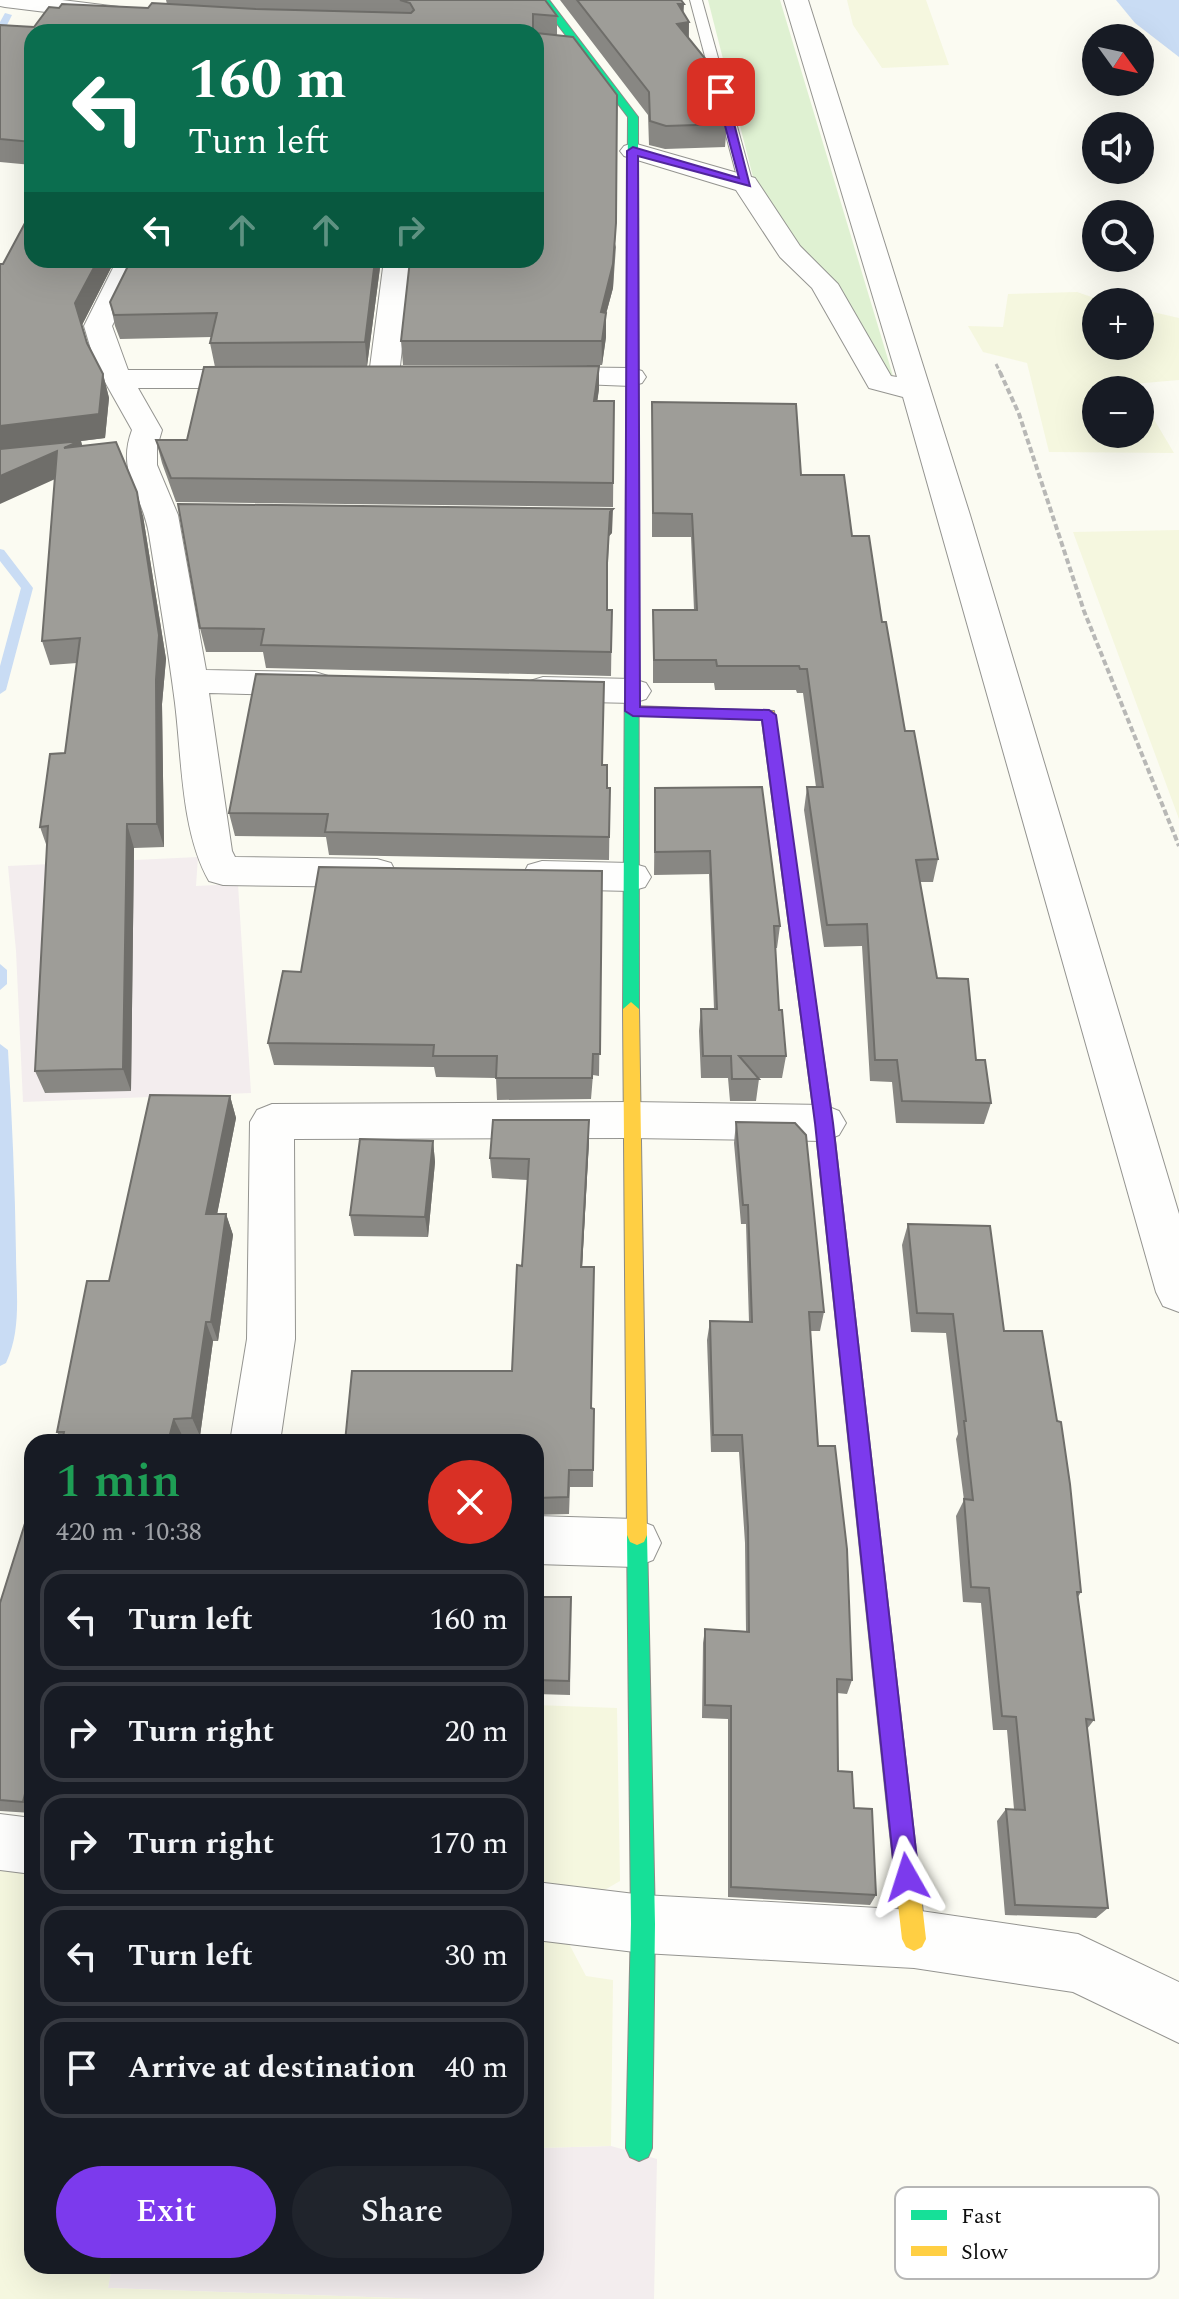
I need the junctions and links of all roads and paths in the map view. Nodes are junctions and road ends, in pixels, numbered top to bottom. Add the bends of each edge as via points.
1 (5, 0) edge
2 (19, 0) edge
3 (544, 0) edge
4 (696, 0) edge
5 (796, 0) edge
6 (0, 13) edge
7 (149, 16) edge
8 (114, 23) edge
9 (551, 47) edge
10 (581, 50) junction
11 (633, 151) junction
12 (746, 184) junction
13 (127, 268) edge
14 (396, 268) edge
15 (996, 364) dead end
16 (415, 375) edge
17 (508, 376) edge
18 (631, 377) junction
19 (119, 379) junction
20 (284, 379) edge
21 (915, 391) junction
22 (190, 681) junction
23 (348, 685) edge
24 (506, 688) edge
25 (633, 701) junction
26 (1179, 846) edge
27 (412, 874) edge
28 (506, 875) edge
29 (631, 877) junction
30 (631, 1120) junction
31 (824, 1123) junction
32 (1179, 1292) edge
33 (256, 1434) edge
34 (544, 1540) edge
35 (635, 1543) junction
36 (0, 1842) edge
37 (24, 1845) edge
38 (544, 1912) edge
39 (643, 1924) junction
40 (914, 1939) junction
41 (1179, 2013) edge
42 (639, 2148) dead end

1 - 2 street
2 - 6 street
2 - 8 street
3 - 10 street
4 - 12 lane
5 - 21 street
7 - 8 street
9 - 10 street
10 - 11 street via 633,117
11 - 12 street
11 - 18 street
12 - 21 street via 790,251 824,284 880,382
13 - 19 street via 98,326
14 - 16 street via 370,376
15 - 26 path via 1019,414 1084,611
17 - 18 street
18 - 25 street via 616,520
19 - 20 street
19 - 22 street via 147,430 125,448 178,515
21 - 32 street
22 - 23 street
22 - 27 street via 213,851 223,871
24 - 25 street
25 - 29 street
25 - 31 street via 769,715
28 - 29 street
29 - 30 street
30 - 31 street
30 - 33 street via 272,1122 271,1339
30 - 35 street
31 - 40 street
34 - 35 street
35 - 39 street
36 - 37 street
38 - 39 street
39 - 40 street
39 - 42 street
40 - 41 street via 1078,1963

